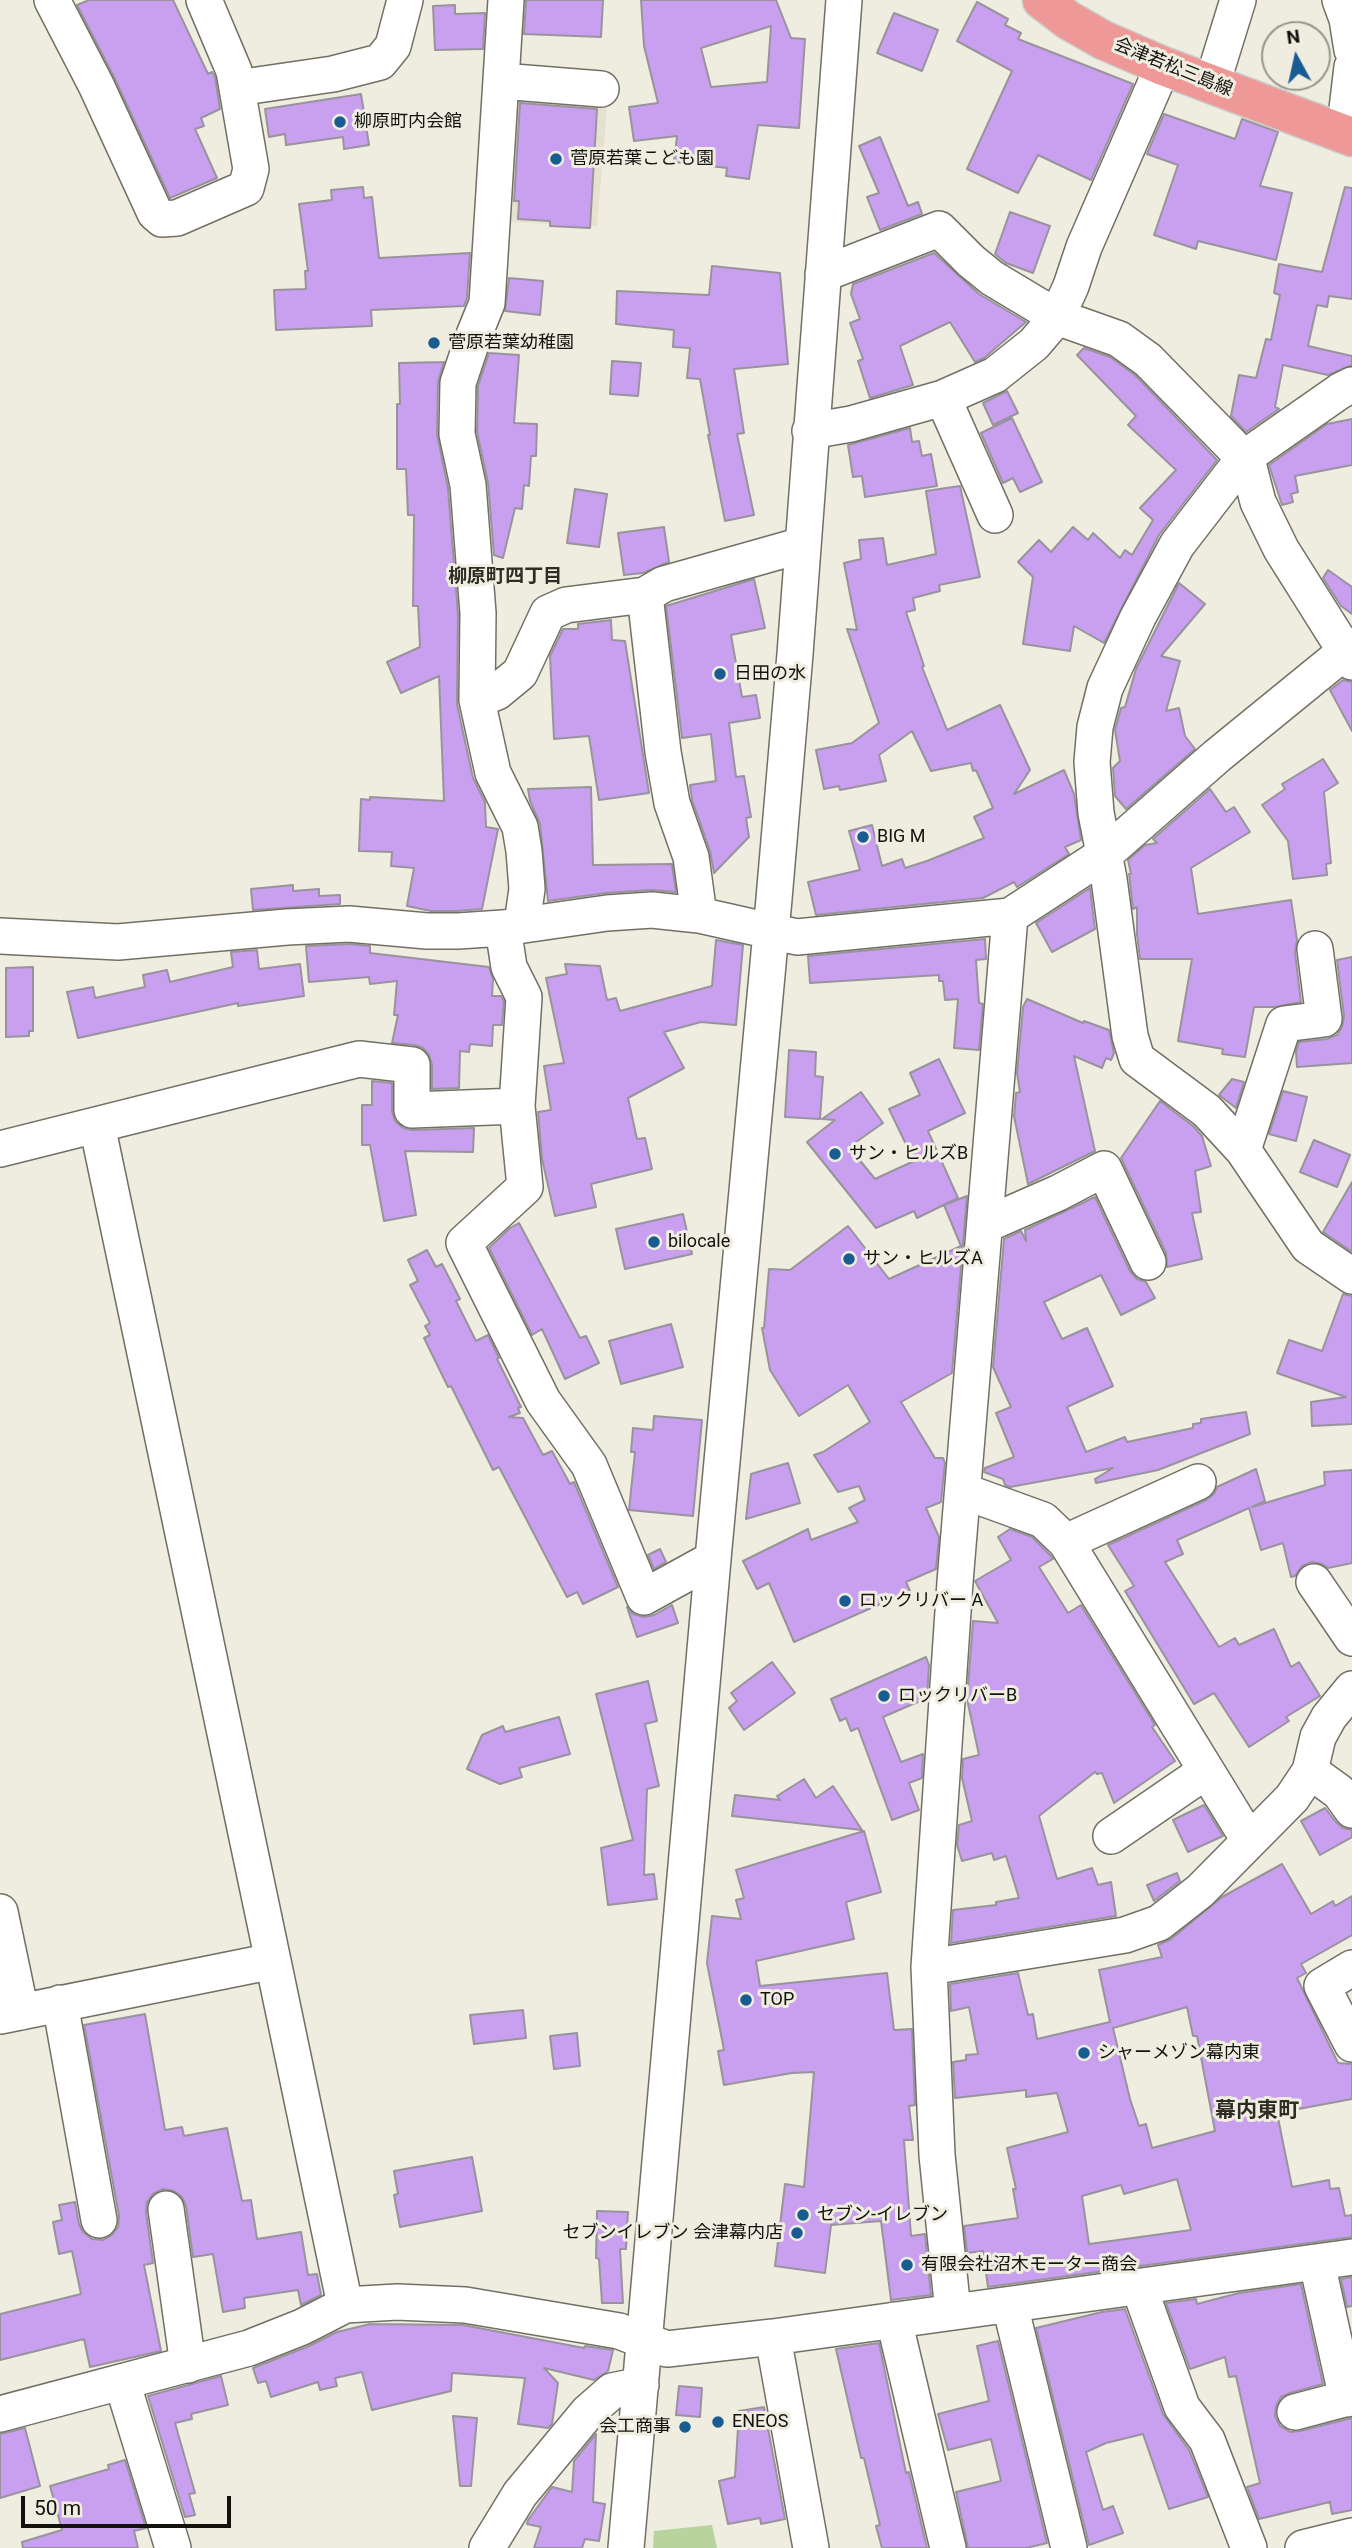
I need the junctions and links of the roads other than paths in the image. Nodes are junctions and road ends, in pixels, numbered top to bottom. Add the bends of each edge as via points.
1 (52, 0) edge
2 (204, 0) edge
3 (405, 0) edge
4 (506, 0) edge
5 (844, 0) edge
6 (1042, 0) edge
7 (1238, 0) edge
8 (1340, 0) edge
9 (1352, 50) edge
10 (1163, 66) junction
11 (1352, 67) edge
12 (501, 80) junction
13 (1212, 84) junction
14 (237, 88) junction
15 (601, 89) dead end
16 (1348, 136) edge
17 (823, 274) junction
18 (1057, 317) junction
19 (1352, 385) edge
20 (943, 398) junction
21 (810, 431) junction
22 (1244, 458) junction
23 (995, 515) dead end
24 (802, 545) junction
25 (645, 595) junction
26 (1350, 653) edge
27 (477, 700) junction
28 (1105, 854) junction
29 (699, 915) junction
30 (1010, 916) junction
31 (513, 926) junction
32 (771, 930) junction
33 (0, 936) edge
34 (1315, 949) dead end
35 (517, 1106) junction
36 (97, 1125) junction
37 (0, 1149) edge
38 (1243, 1150) junction
39 (985, 1225) junction
40 (1148, 1262) dead end
41 (1352, 1276) edge
42 (1198, 1482) dead end
43 (964, 1491) junction
44 (1066, 1542) junction
45 (713, 1559) junction
46 (1314, 1582) dead end
47 (1352, 1638) edge
48 (1352, 1689) edge
49 (1206, 1770) junction
50 (1310, 1771) junction
51 (1352, 1810) edge
52 (1111, 1836) dead end
53 (1250, 1840) junction
54 (0, 1912) edge
55 (273, 1961) junction
56 (929, 1967) junction
57 (1352, 1968) edge
58 (61, 2003) junction
59 (11, 2014) edge
60 (1352, 2044) edge
61 (166, 2208) dead end
62 (99, 2220) dead end
63 (1352, 2257) edge
64 (1317, 2263) junction
65 (1139, 2287) junction
66 (345, 2305) junction
67 (1010, 2305) junction
68 (953, 2312) junction
69 (894, 2320) junction
70 (773, 2337) junction
71 (645, 2342) junction
72 (188, 2365) junction
73 (122, 2382) junction
74 (641, 2385) junction
75 (1350, 2398) edge
76 (1295, 2412) dead end
77 (0, 2414) edge
78 (1352, 2536) edge
79 (173, 2548) edge
80 (487, 2548) edge
81 (626, 2548) edge
82 (811, 2548) edge
83 (948, 2548) edge
84 (1069, 2548) edge
85 (1249, 2548) edge
86 (1303, 2548) edge

1 - 14 street via 155,213 162,219 177,218 246,188 251,169
2 - 14 street
3 - 14 street via 393,46 380,62
4 - 12 street
5 - 17 street
6 - 10 main road, 会津若松三島線 via 1086,31
7 - 13 street
8 - 9 street
10 - 13 main road, 会津若松三島線
10 - 18 street
11 - 16 street
12 - 15 street
12 - 27 street via 487,303 458,383 457,434 468,485 478,613
13 - 16 main road, 会津若松三島線
17 - 18 street via 939,229 992,278
17 - 21 street
18 - 20 street via 1034,344 995,374
18 - 22 street via 1119,339 1148,360
19 - 22 street
20 - 21 street
20 - 23 street
21 - 24 street
22 - 26 street via 1258,502 1281,549
22 - 28 street via 1177,545 1105,688 1091,762
24 - 25 street via 664,584
24 - 32 street
25 - 27 street via 566,605 548,613 520,673 497,692
25 - 29 street via 663,752 672,803 691,857
26 - 28 street via 1217,756
27 - 31 street via 493,773 520,827 524,851 527,889
28 - 30 street
28 - 38 street via 1137,1059 1208,1111
29 - 31 street via 607,913
29 - 32 street
30 - 32 street via 797,937
30 - 39 street
31 - 33 street via 427,931 349,924 118,942
31 - 35 street via 509,967 524,997
32 - 45 street
34 - 38 street via 1324,1019 1284,1024
35 - 36 street via 412,1110 412,1065 359,1059
35 - 45 street via 525,1187 464,1243 543,1401 589,1465 644,1597
36 - 37 street
36 - 55 street
38 - 41 street via 1308,1247
39 - 40 street via 1104,1169
39 - 43 street
42 - 44 street
43 - 44 street via 1043,1520
43 - 56 street
44 - 49 street
45 - 71 street
46 - 47 street
48 - 50 street via 1318,1737
49 - 52 street
49 - 53 street
50 - 51 street via 1339,1792
50 - 53 street via 1292,1798
53 - 56 street via 1200,1891 1159,1923 1125,1936
54 - 59 street
55 - 58 street
55 - 66 street
56 - 68 street via 937,2155
57 - 60 street via 1322,1986
58 - 59 street
58 - 62 street
61 - 72 street
63 - 64 street
64 - 65 street
64 - 75 street
65 - 67 street
65 - 85 street via 1182,2407 1207,2440
66 - 71 street via 465,2305 619,2331
66 - 72 street via 249,2348
67 - 68 street
67 - 84 street
68 - 69 street
69 - 70 street
69 - 83 street
70 - 71 street via 667,2349
70 - 82 street
71 - 74 street
72 - 73 street
73 - 77 street
73 - 79 street
74 - 80 street via 612,2391 588,2412 520,2494
74 - 81 street
75 - 76 street
78 - 86 street

